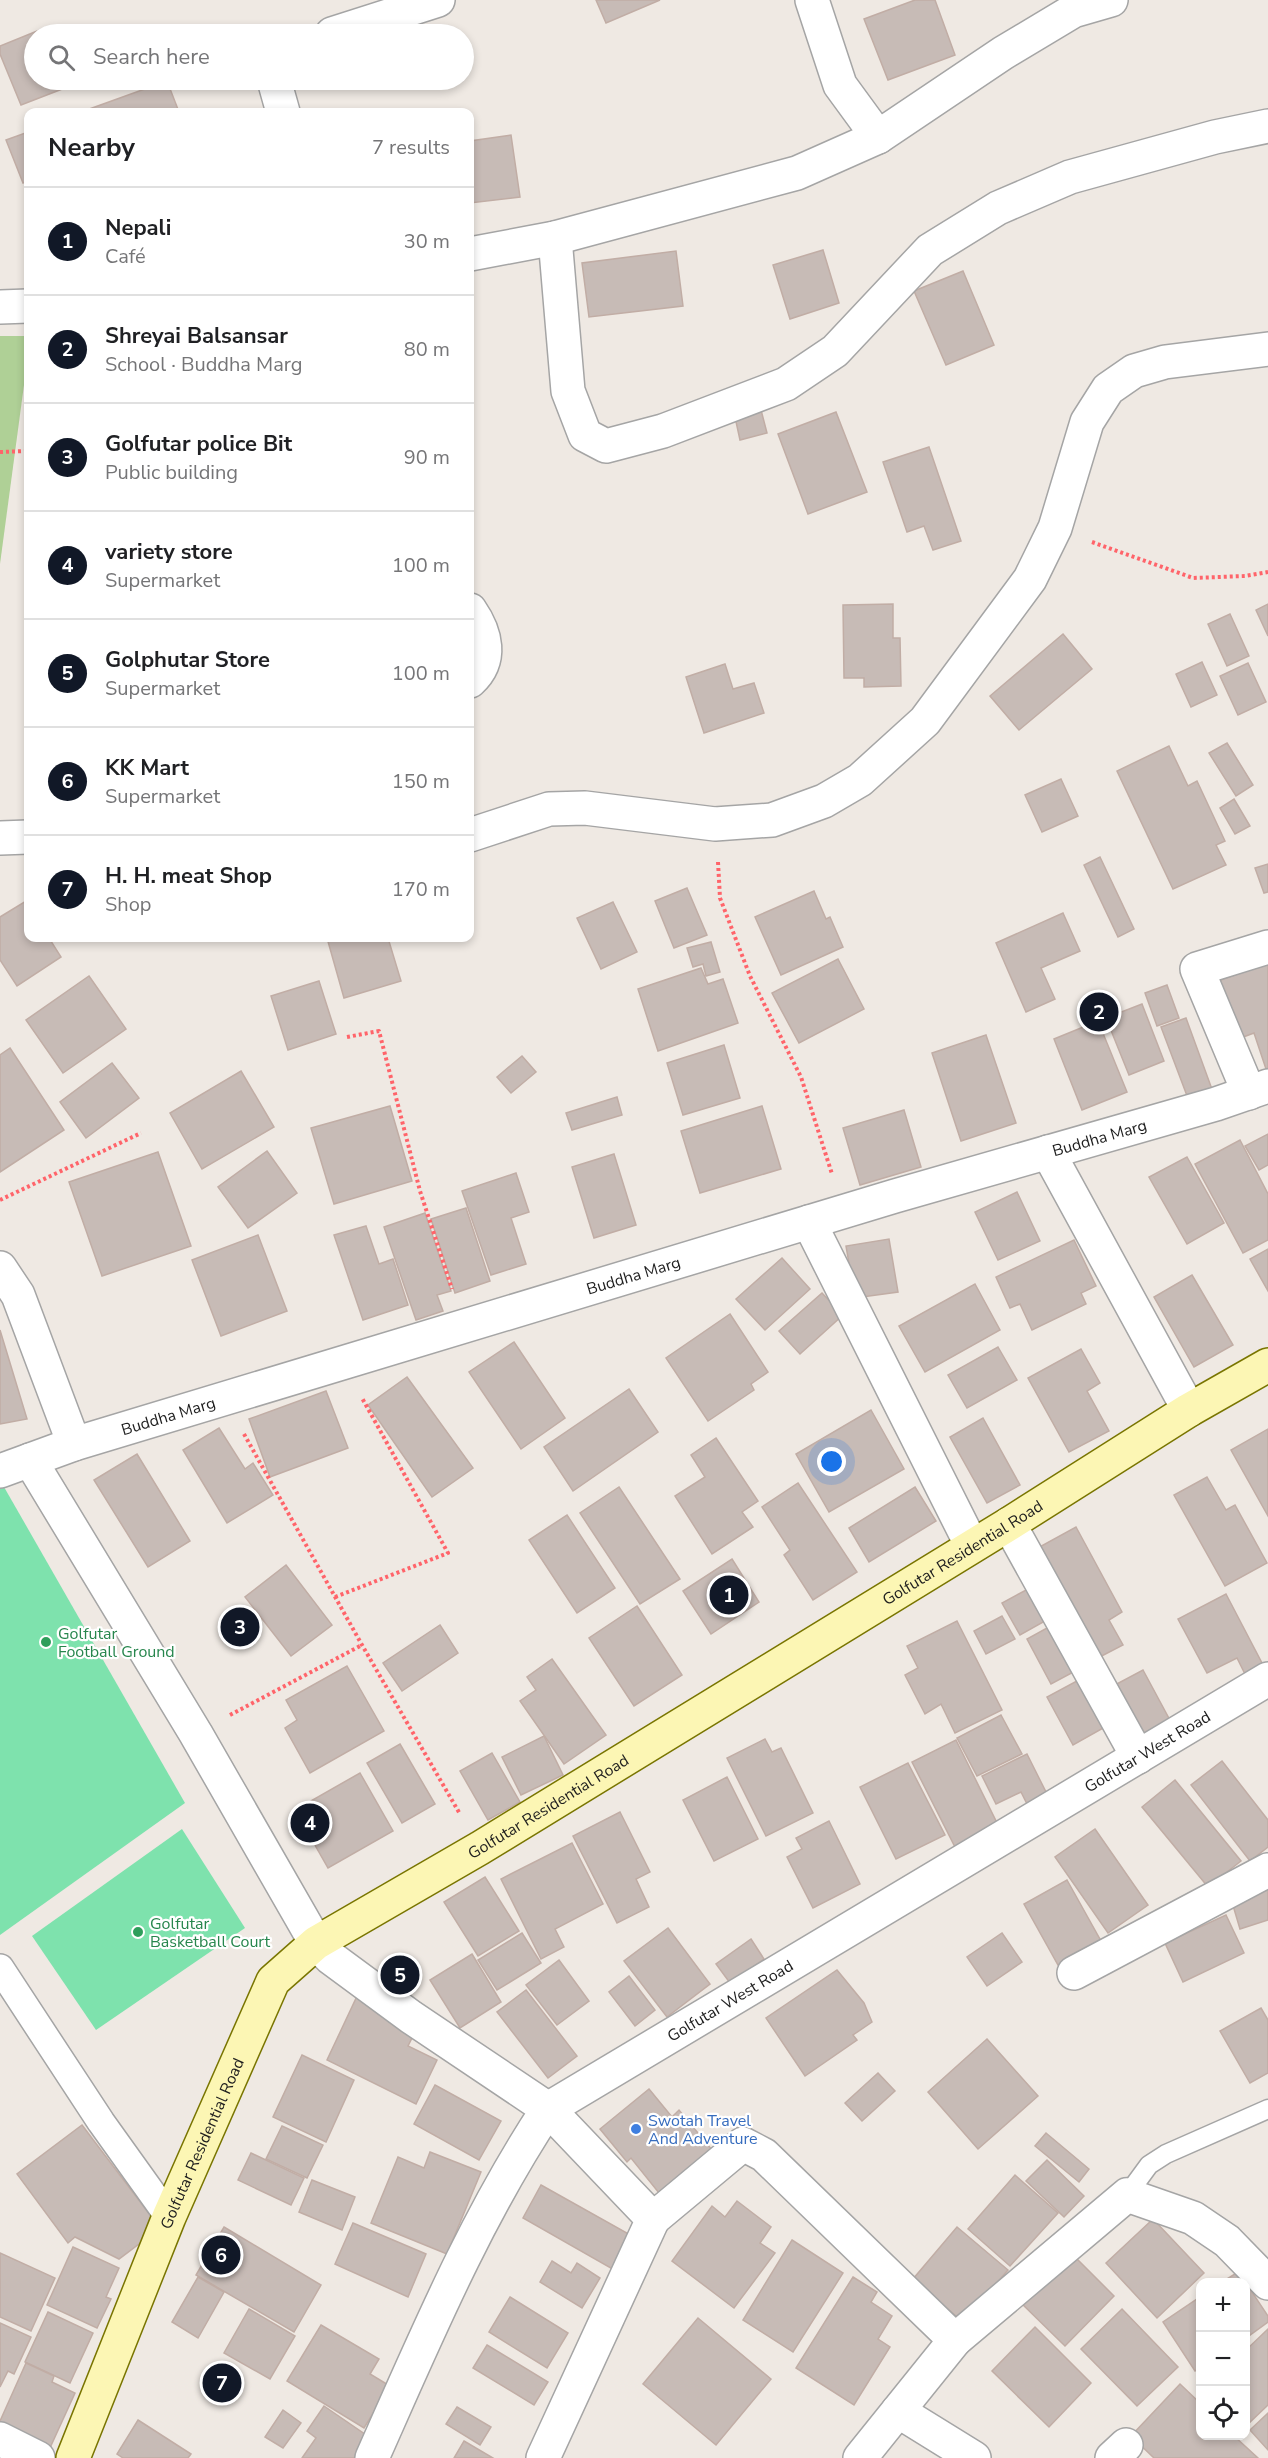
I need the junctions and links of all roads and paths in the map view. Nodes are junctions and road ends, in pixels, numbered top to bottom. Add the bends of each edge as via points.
1 (438, 0) edge
2 (812, 0) edge
3 (1111, 0) edge
4 (363, 24) edge
5 (277, 90) edge
6 (282, 108) edge
7 (1268, 126) edge
8 (878, 137) junction
9 (555, 238) junction
10 (474, 253) edge
11 (24, 306) edge
12 (0, 307) edge
13 (1268, 350) edge
14 (24, 451) edge
15 (0, 452) edge
16 (1054, 528) junction
17 (1268, 572) edge
18 (474, 616) edge
19 (474, 677) edge
20 (715, 824) junction
21 (474, 834) edge
22 (24, 837) edge
23 (0, 838) edge
24 (1268, 947) edge
25 (347, 1037) dead end
26 (1258, 1090) edge
27 (141, 1133) dead end
28 (1048, 1152) junction
29 (0, 1200) edge
30 (844, 1211) junction
31 (809, 1222) junction
32 (0, 1268) edge
33 (465, 1327) junction
34 (343, 1364) junction
35 (1268, 1365) edge
36 (225, 1400) junction
37 (1189, 1410) junction
38 (74, 1444) junction
39 (30, 1460) junction
40 (0, 1471) edge
41 (1009, 1524) junction
42 (972, 1546) junction
43 (335, 1597) junction
44 (362, 1645) junction
45 (1268, 1679) edge
46 (196, 1734) junction
47 (1138, 1757) junction
48 (480, 1848) junction
49 (1268, 1870) edge
50 (316, 1943) junction
51 (0, 1968) edge
52 (1074, 1972) dead end
53 (548, 2109) junction
54 (1268, 2109) edge
55 (1127, 2195) junction
56 (169, 2217) junction
57 (652, 2218) junction
58 (1268, 2283) edge
59 (956, 2340) junction
60 (898, 2411) junction
61 (0, 2439) edge
62 (38, 2458) edge
63 (73, 2458) edge
64 (372, 2458) edge
65 (543, 2458) edge
66 (860, 2458) edge
67 (974, 2458) edge

1 - 4 street
2 - 8 street via 840,86
3 - 8 street via 1073,11 1003,52
5 - 6 street
7 - 9 street via 1070,177 998,208 930,250 835,351 786,384 663,431 606,446 585,435 568,391
8 - 9 street via 798,173
9 - 10 street
11 - 12 street
13 - 16 street via 1165,362 1134,371 1108,389 1087,422
14 - 15 path
16 - 17 path via 1193,578
16 - 20 street via 1030,579 993,632 926,722 896,750 860,780 824,801 771,820
18 - 19 street via 480,625 486,658
20 - 21 street via 585,808 549,809
20 - 30 path via 720,898 750,976 801,1077
22 - 23 street
24 - 26 street via 1197,969
25 - 33 path via 379,1031 420,1191
26 - 28 street, Buddha Marg
27 - 29 path
28 - 30 street, Buddha Marg
28 - 37 street
30 - 31 street, Buddha Marg
31 - 33 street, Buddha Marg
31 - 42 street
32 - 38 street via 18,1295
33 - 34 street, Buddha Marg
34 - 36 street, Buddha Marg
34 - 43 path via 448,1553
35 - 37 main road, Golfutar Residential Road
36 - 38 street, Buddha Marg
36 - 43 path
37 - 41 main road, Golfutar Residential Road
38 - 39 street, Buddha Marg
39 - 40 street, Buddha Marg
39 - 46 street
41 - 42 main road, Golfutar Residential Road
41 - 47 street
42 - 48 main road, Golfutar Residential Road
43 - 44 path
44 - 46 path
44 - 48 path
45 - 47 street, Golfutar West Road
46 - 50 street
47 - 53 street, Golfutar West Road
48 - 50 main road, Golfutar Residential Road
49 - 52 street
50 - 53 street via 411,2017
50 - 56 main road, Golfutar Residential Road via 273,1982
51 - 56 street
53 - 57 street
53 - 64 street via 516,2156 444,2298
54 - 55 lane via 1166,2154 1149,2165
55 - 58 street via 1193,2218 1227,2241
55 - 59 street
56 - 63 main road, Golfutar Residential Road
57 - 59 street via 743,2144 764,2155
57 - 65 street
59 - 60 street
60 - 66 street
60 - 67 street
61 - 62 street

